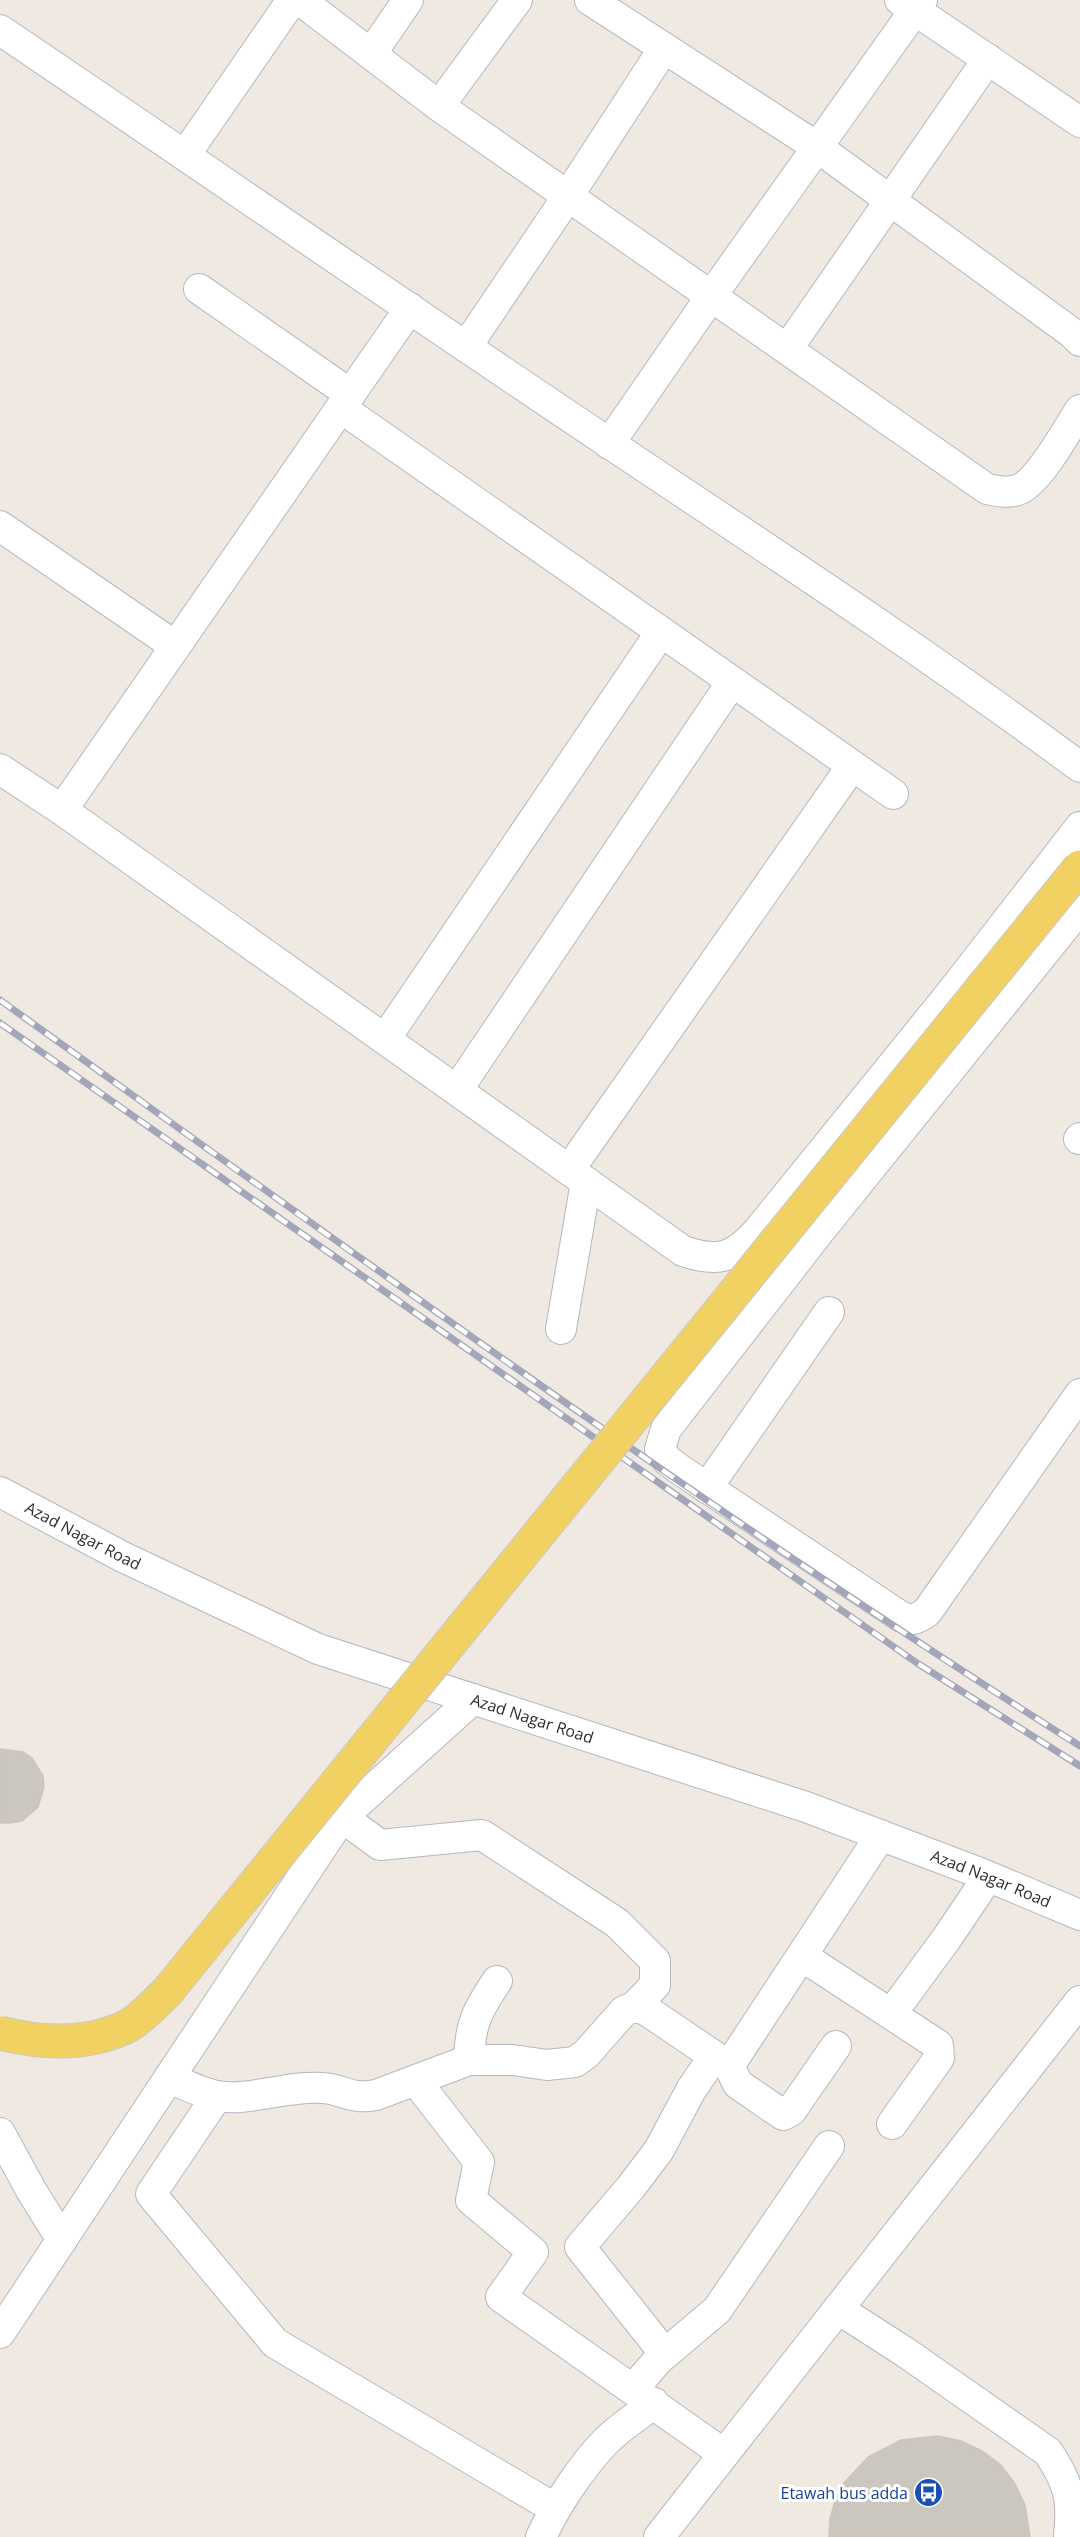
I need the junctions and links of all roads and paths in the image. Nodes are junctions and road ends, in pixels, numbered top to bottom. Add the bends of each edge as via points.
1 (292, 0) edge
2 (300, 0) edge
3 (408, 0) edge
4 (517, 0) edge
5 (590, 0) edge
6 (913, 3) edge
7 (0, 30) edge
8 (664, 48) junction
9 (371, 54) junction
10 (988, 59) junction
11 (440, 106) junction
12 (1080, 122) edge
13 (817, 147) junction
14 (185, 155) junction
15 (568, 196) junction
16 (891, 201) junction
17 (199, 289) dead end
18 (712, 295) junction
19 (410, 308) junction
20 (1080, 341) edge
21 (466, 347) junction
22 (788, 348) junction
23 (345, 401) junction
24 (1080, 410) edge
25 (609, 444) junction
26 (0, 526) edge
27 (661, 632) junction
28 (175, 646) junction
29 (732, 682) junction
30 (852, 766) junction
31 (1080, 767) edge
32 (0, 769) edge
33 (893, 794) dead end
34 (62, 810) junction
35 (1080, 827) edge
36 (1080, 867) edge
37 (1080, 908) edge
38 (385, 1039) junction
39 (457, 1090) junction
40 (578, 1176) junction
41 (829, 1312) dead end
42 (561, 1329) dead end
43 (1079, 1396) edge
44 (707, 1488) junction
45 (0, 1492) edge
46 (473, 1699) junction
47 (342, 1817) junction
48 (881, 1835) junction
49 (988, 1877) junction
50 (1080, 1915) edge
51 (802, 1956) junction
52 (497, 1981) dead end
53 (1080, 2001) edge
54 (634, 2007) junction
55 (891, 2014) junction
56 (0, 2033) edge
57 (836, 2046) dead end
58 (470, 2060) junction
59 (721, 2061) junction
60 (169, 2078) junction
61 (416, 2081) junction
62 (217, 2096) junction
63 (892, 2124) dead end
64 (0, 2133) edge
65 (829, 2146) dead end
66 (62, 2240) junction
67 (838, 2309) junction
68 (0, 2334) edge
69 (665, 2354) junction
70 (644, 2396) junction
71 (724, 2454) junction
72 (554, 2508) junction
73 (663, 2535) edge
74 (541, 2537) edge
75 (1069, 2537) edge

1 - 14 street
2 - 9 street
3 - 9 street
4 - 11 street
5 - 8 street
6 - 10 street
6 - 13 street
7 - 14 street
8 - 13 street
8 - 15 street
9 - 11 street
10 - 12 street
10 - 16 street
11 - 15 street
13 - 16 street
13 - 18 street
14 - 19 street
15 - 18 street
15 - 21 street
16 - 20 street
16 - 22 street
17 - 23 street
18 - 22 street
18 - 25 street
19 - 21 street
19 - 23 street
21 - 25 street
22 - 24 street via 987,489 1019,490 1034,478
23 - 27 street
23 - 28 street
25 - 31 street via 731,523
26 - 28 street
27 - 29 street
27 - 38 street
28 - 34 street
29 - 30 street
29 - 39 street
30 - 33 street
30 - 40 street
32 - 34 street
34 - 38 street
35 - 40 street via 744,1247 724,1256 705,1258 683,1251
36 - 56 main road, bridge via 167,1992 129,2025 88,2040 33,2041
37 - 44 street via 666,1429 660,1449 667,1460
38 - 39 street
39 - 40 street
40 - 42 street
41 - 44 street
43 - 44 street via 927,1612 916,1620 900,1616
45 - 46 street, Azad Nagar Road via 123,1557 318,1649
46 - 47 street
46 - 48 street, Azad Nagar Road
47 - 54 street via 380,1845 482,1835 521,1860 617,1923 655,1961 655,1985
47 - 60 street
48 - 49 street, Azad Nagar Road
48 - 51 street
49 - 50 street, Azad Nagar Road
49 - 55 street
51 - 55 street
51 - 59 street
52 - 58 street via 470,2033
53 - 67 street
54 - 58 street via 624,2011 575,2062 547,2065
54 - 59 street via 646,2010
55 - 63 street via 930,2039 940,2051 936,2064
57 - 59 street via 791,2111 783,2115 738,2084
58 - 61 street
59 - 69 street via 691,2090 659,2150 580,2247
60 - 62 street
60 - 66 street
61 - 62 street via 360,2098 325,2088
61 - 70 street via 479,2162 471,2200 533,2252 501,2297
62 - 72 street via 151,2194 275,2343
64 - 66 street
65 - 69 street via 717,2310
66 - 68 street
67 - 71 street
67 - 75 street via 1048,2452 1064,2476 1071,2503
69 - 70 street
70 - 71 street
70 - 72 street
71 - 73 street
72 - 74 street

